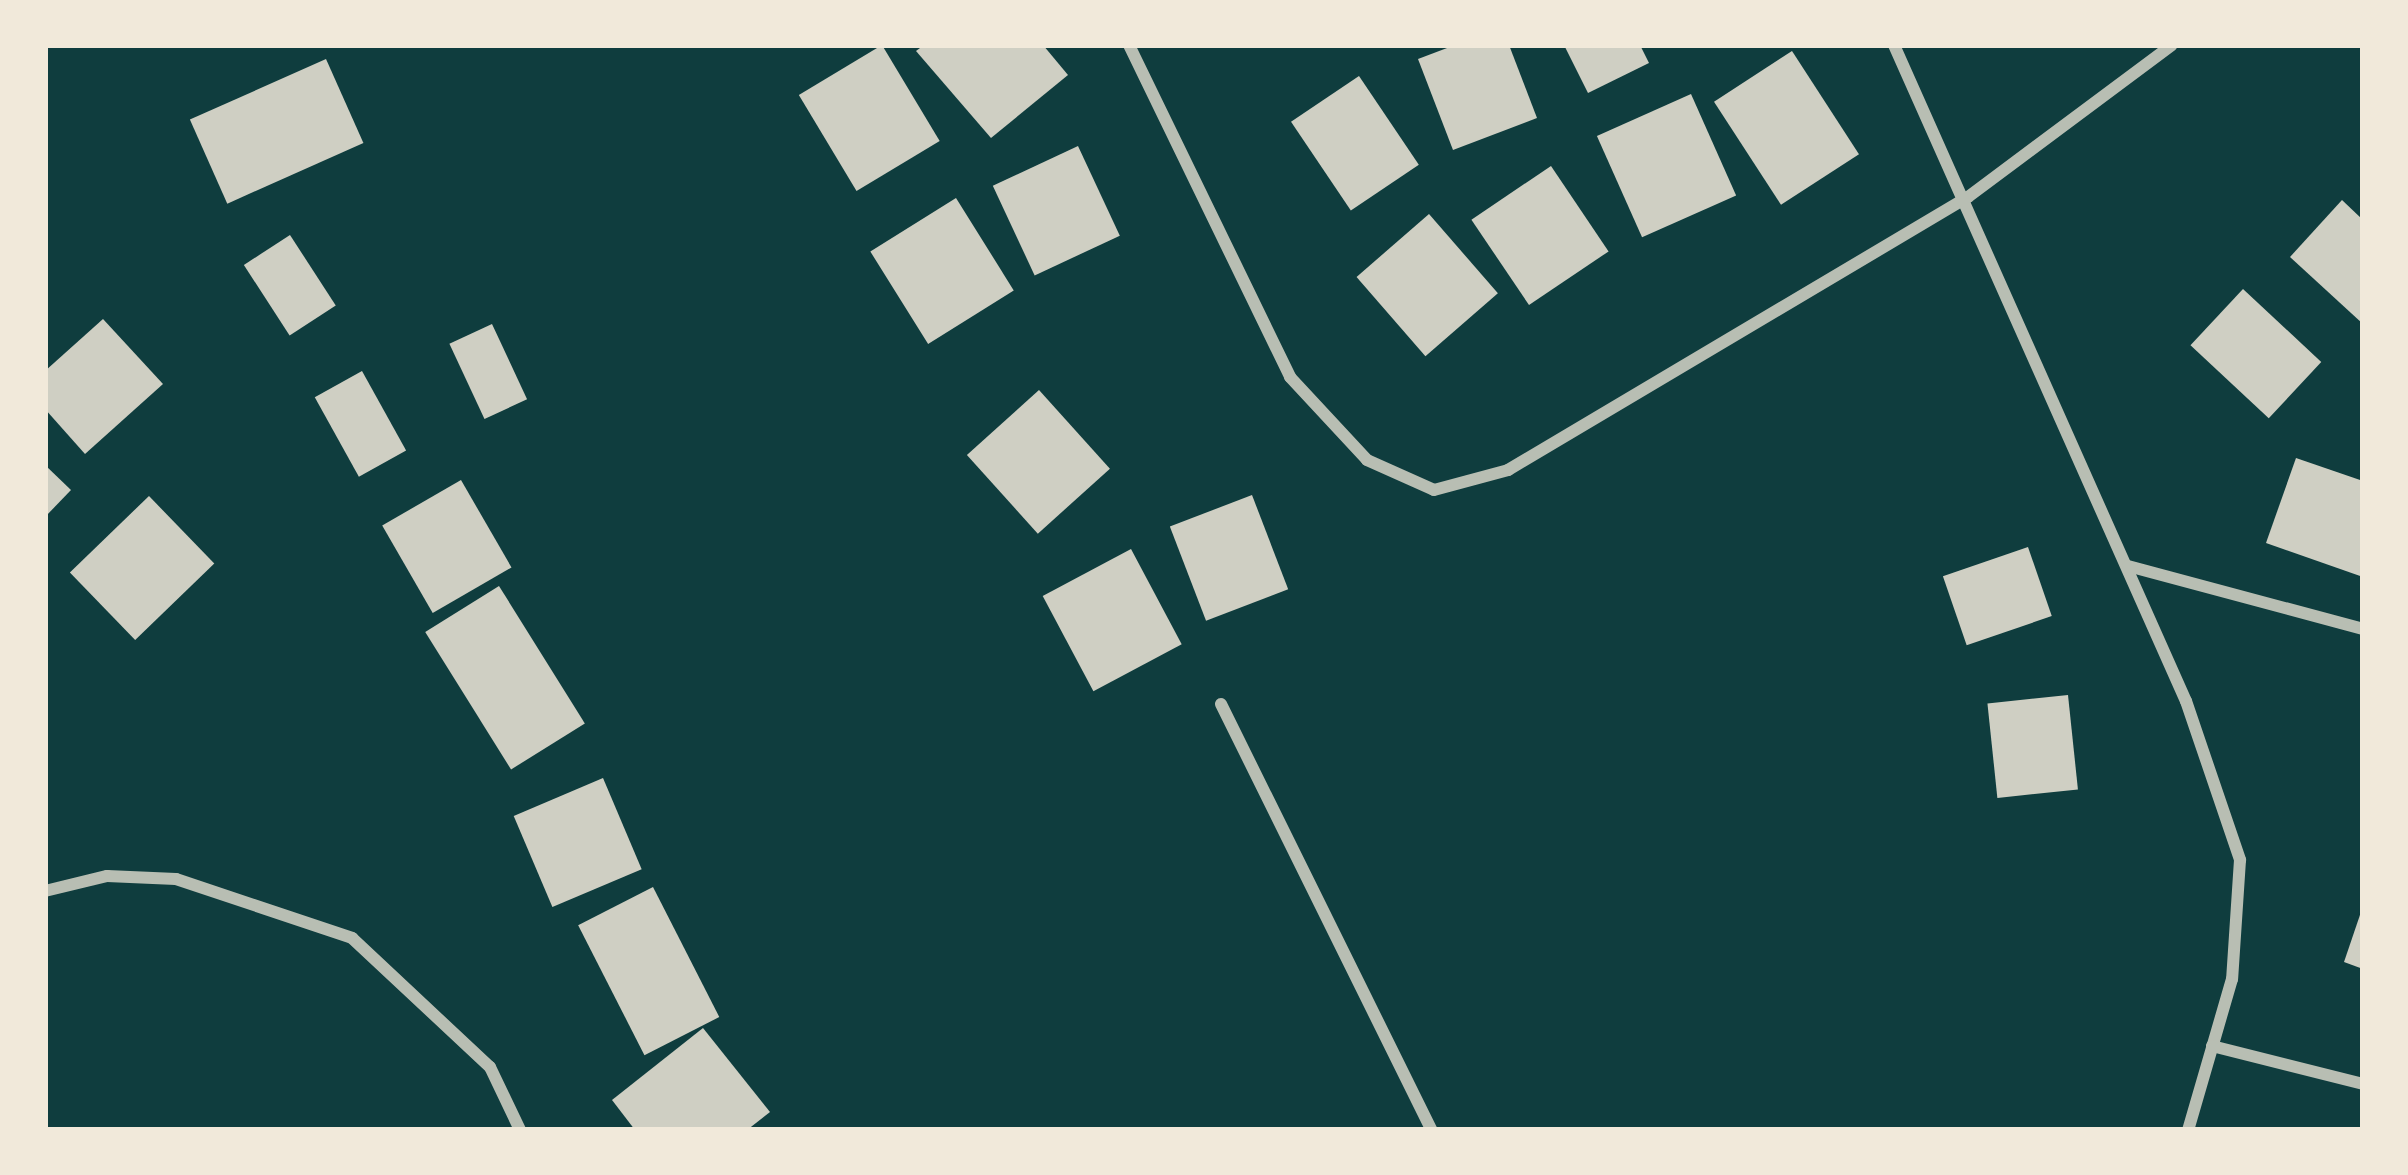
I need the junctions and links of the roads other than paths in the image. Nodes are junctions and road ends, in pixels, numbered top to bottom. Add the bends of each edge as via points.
1 (1129, 45) edge
2 (1894, 45) edge
3 (2172, 45) edge
4 (1968, 197) junction
5 (2128, 566) junction
6 (2363, 629) edge
7 (1221, 704) dead end
8 (45, 891) edge
9 (2212, 1046) junction
10 (2363, 1084) edge
11 (520, 1130) edge
12 (1432, 1130) edge
13 (2188, 1130) edge

1 - 4 street via 1290,376 1367,460 1434,490 1508,470
2 - 4 street
3 - 4 street
4 - 5 street
5 - 6 street
5 - 9 street via 2240,860 2232,979
7 - 12 street
8 - 11 street via 107,876 176,879 352,938 490,1067
9 - 10 street
9 - 13 street

